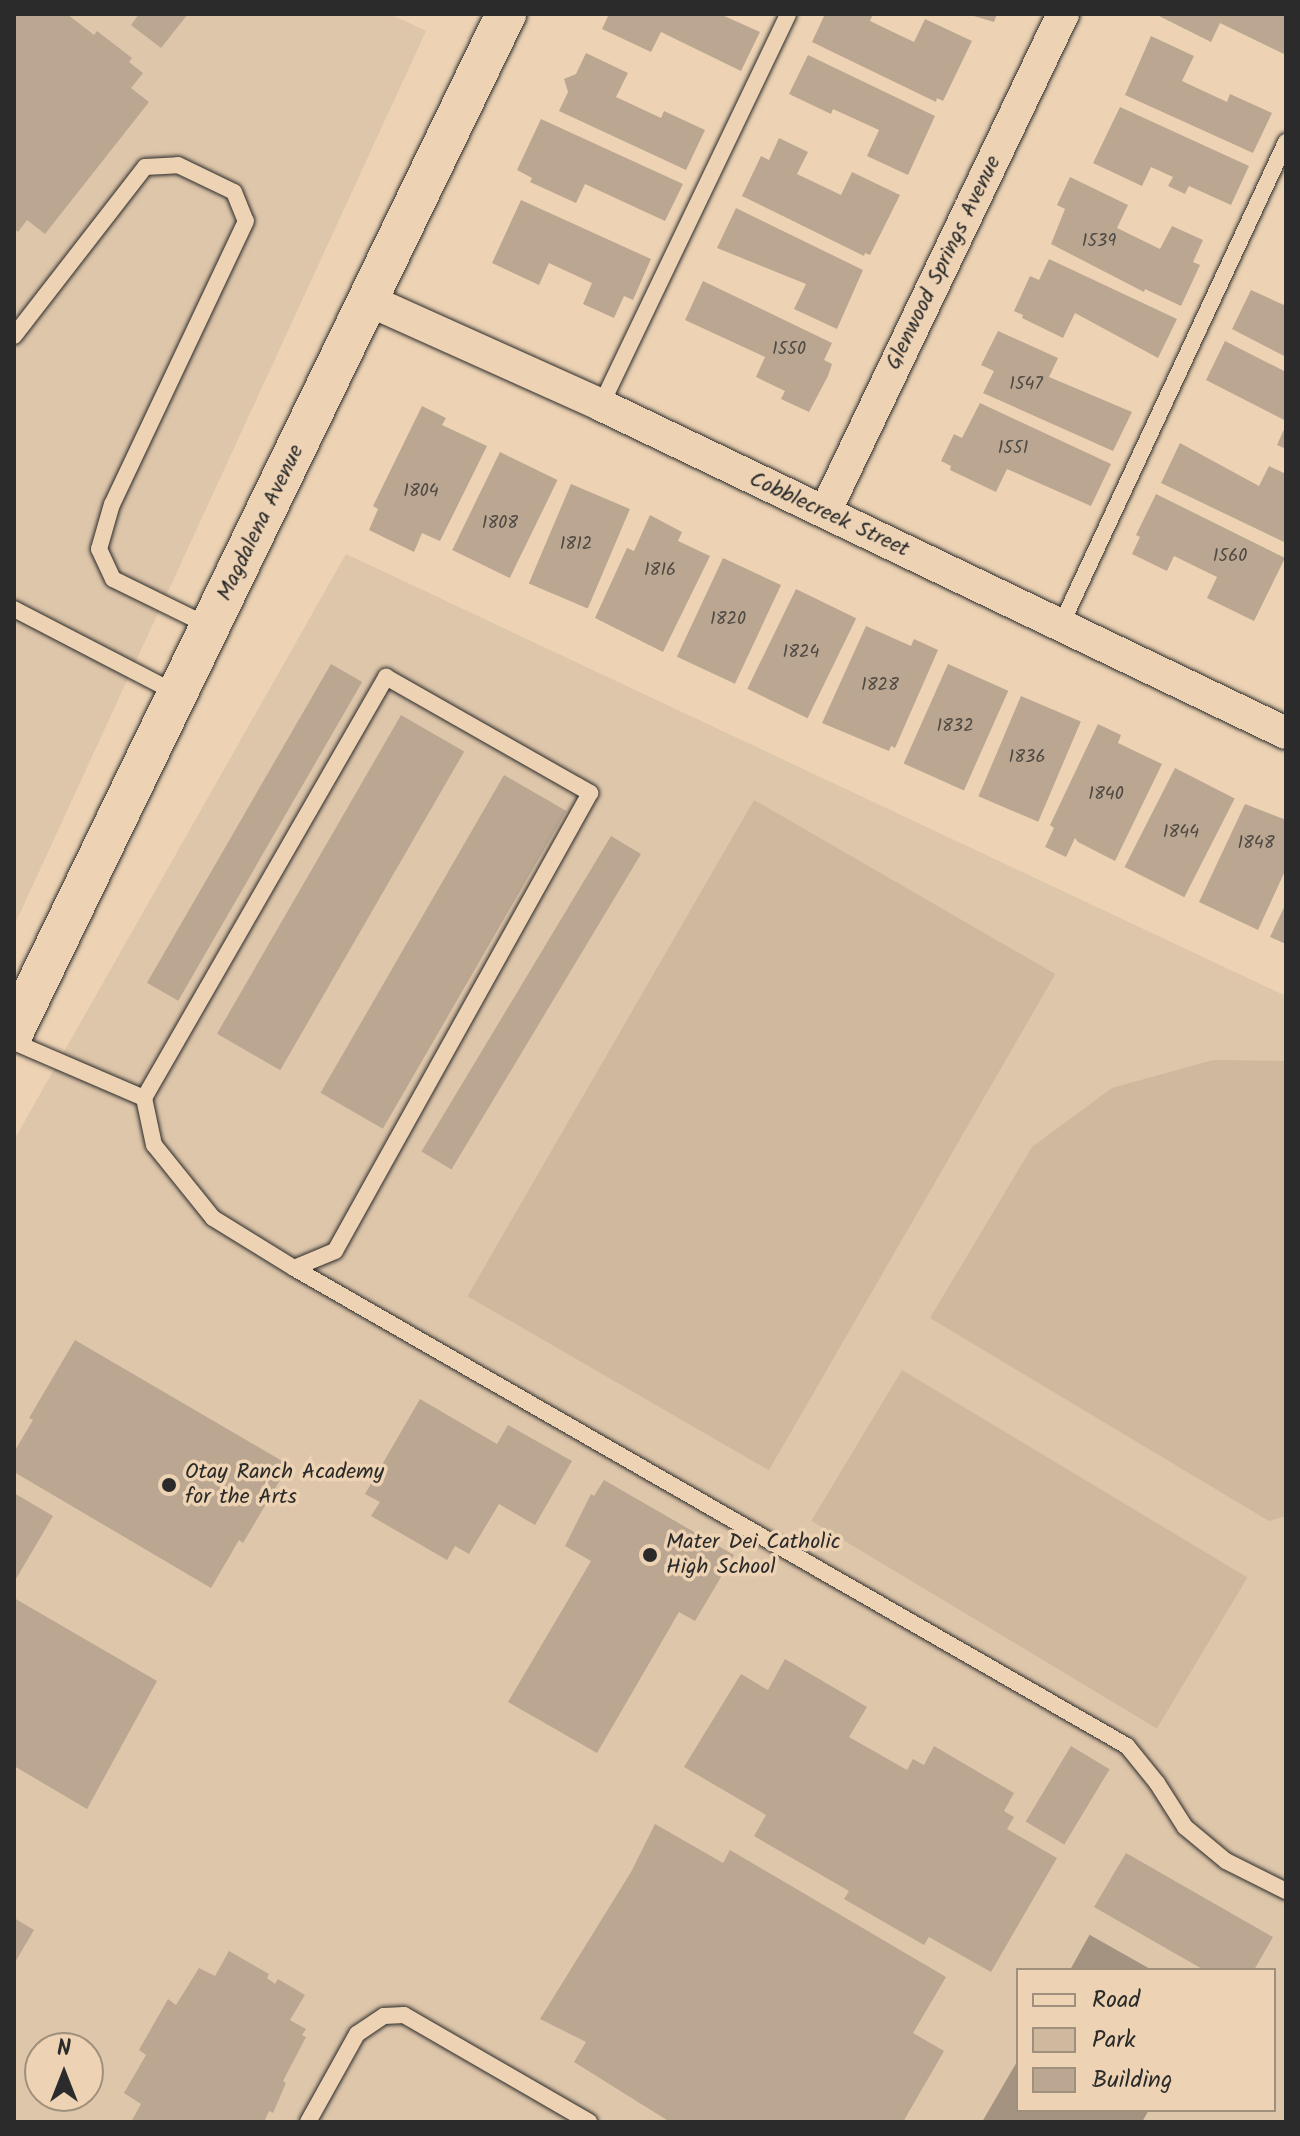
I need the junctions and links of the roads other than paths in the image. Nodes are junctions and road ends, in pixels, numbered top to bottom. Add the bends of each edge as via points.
1 (506, 14) edge
2 (788, 14) edge
3 (1063, 14) edge
4 (1286, 142) edge
5 (370, 301) junction
6 (14, 336) edge
7 (601, 405) junction
8 (825, 512) junction
9 (14, 609) edge
10 (1061, 625) junction
11 (211, 627) junction
12 (179, 694) junction
13 (1286, 733) edge
14 (14, 1031) edge
15 (14, 1042) edge
16 (144, 1098) junction
17 (294, 1268) junction
18 (1286, 1891) edge
19 (308, 2122) edge
20 (589, 2122) edge

1 - 5 street, Magdalena Avenue
2 - 7 lane
3 - 8 street, Glenwood Springs Avenue
4 - 10 lane
5 - 7 street, Cobblecreek Street
5 - 11 street, Magdalena Avenue
6 - 11 lane via 145,167 178,165 234,192 246,221 112,504 99,549 113,579
7 - 8 street, Cobblecreek Street
8 - 10 street, Cobblecreek Street
9 - 12 lane
10 - 13 street, Cobblecreek Street
11 - 12 street, Magdalena Avenue
12 - 14 street, Magdalena Avenue
15 - 16 lane
16 - 17 lane via 154,1145 213,1218
16 - 17 lane via 386,677 590,793 335,1251
17 - 18 lane via 1127,1746 1185,1827 1226,1861
19 - 20 lane via 357,2034 384,2016 404,2015

